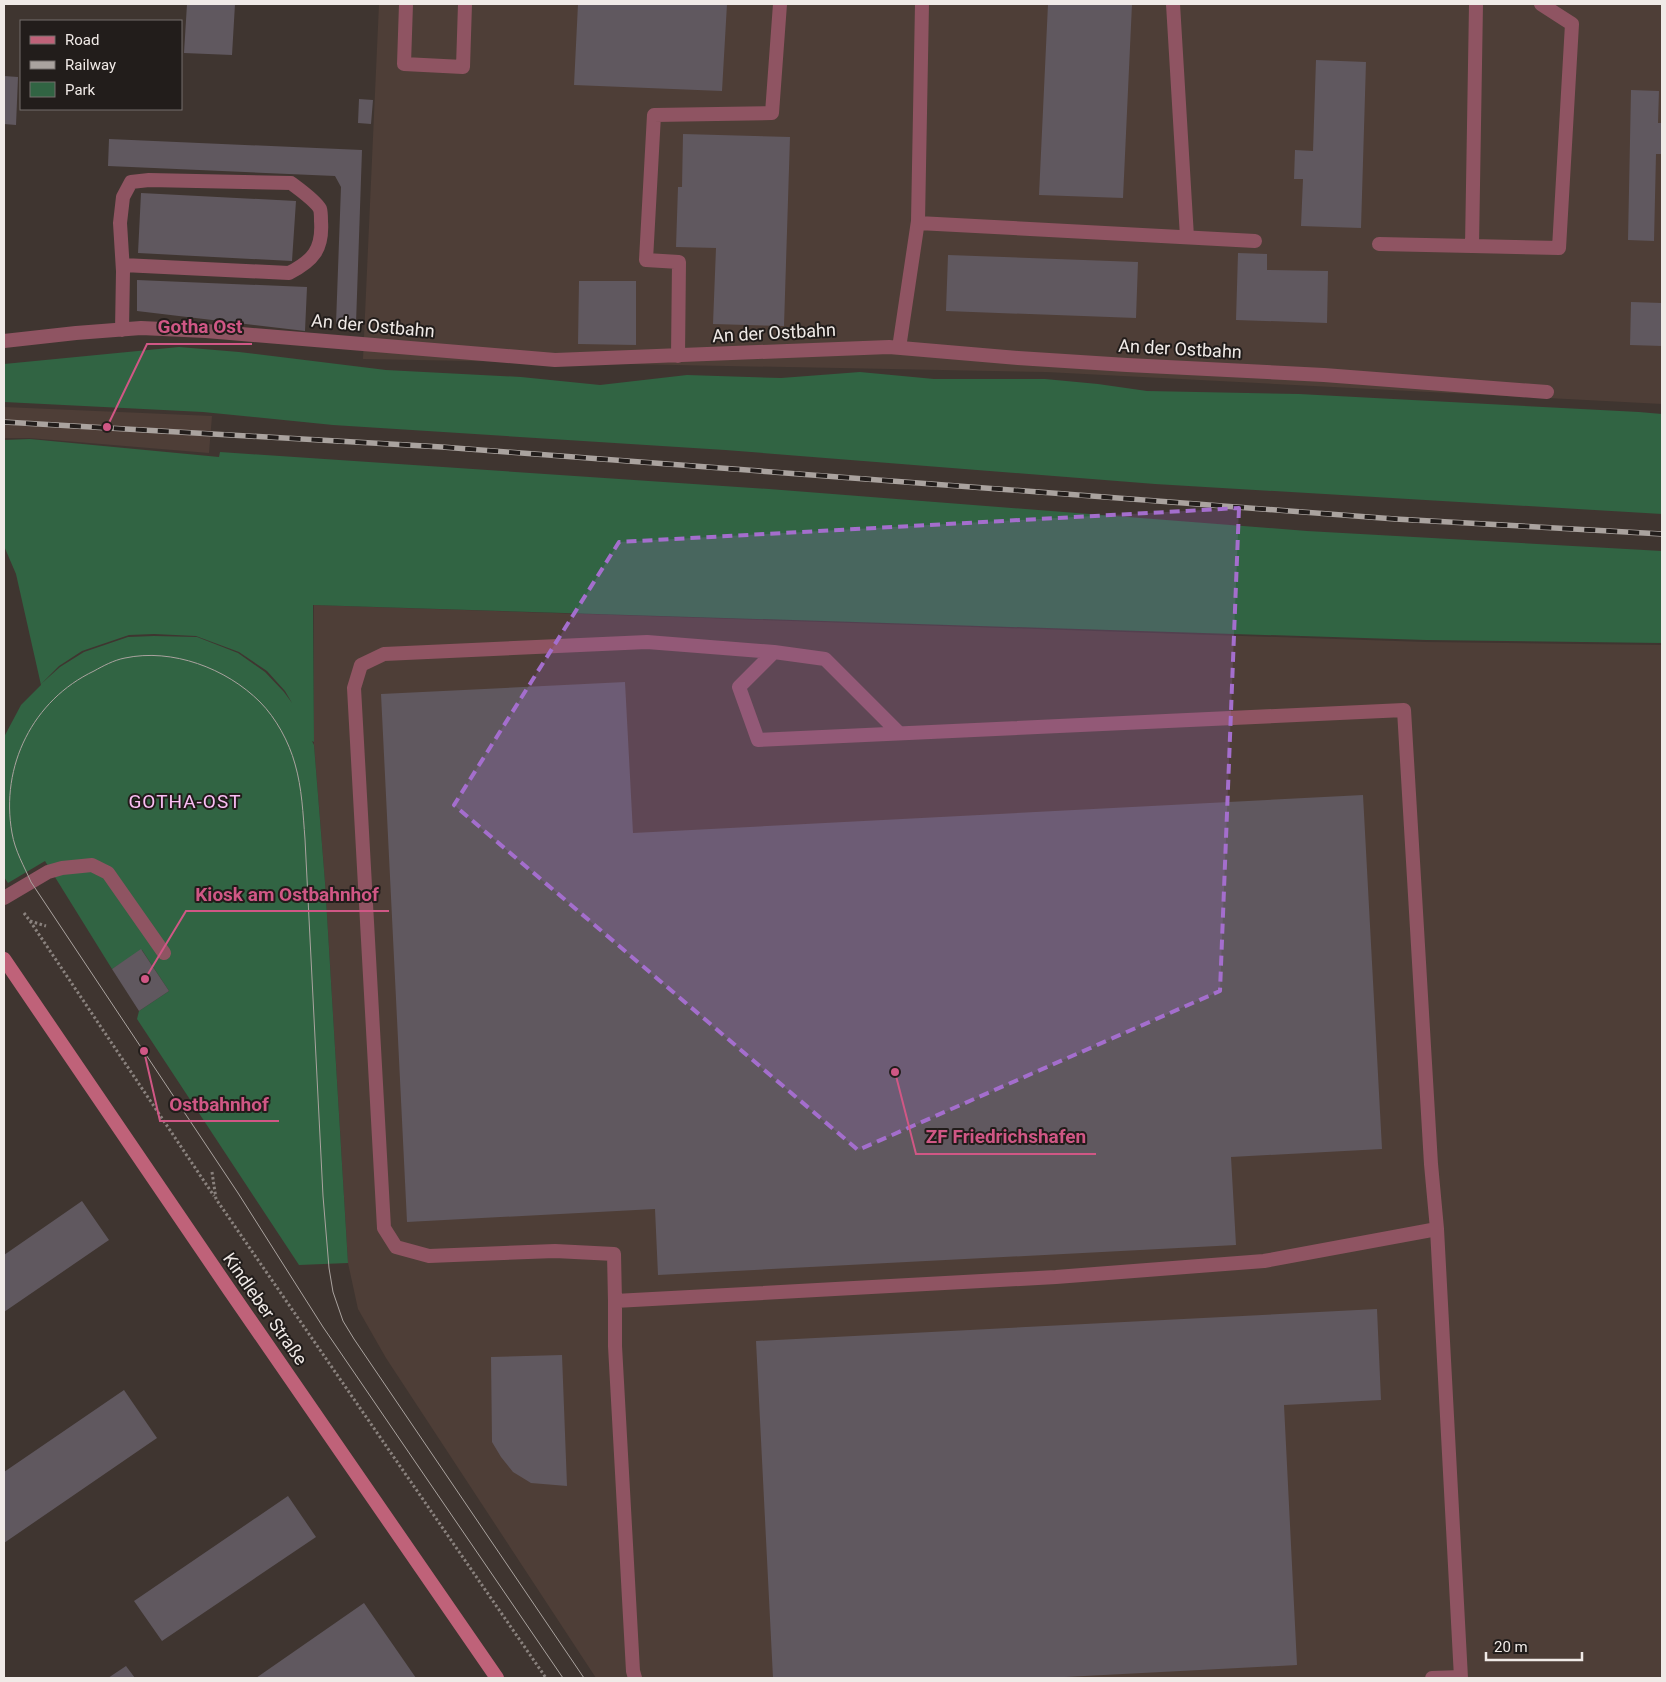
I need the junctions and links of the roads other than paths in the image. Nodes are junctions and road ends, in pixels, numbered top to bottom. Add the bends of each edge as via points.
1 (406, 4) edge
2 (465, 4) edge
3 (780, 4) edge
4 (922, 4) edge
5 (1173, 4) edge
6 (1476, 4) edge
7 (1541, 4) edge
8 (918, 223) junction
9 (1187, 237) junction
10 (1255, 241) dead end
11 (1378, 244) dead end
12 (1472, 246) junction
13 (123, 265) junction
14 (122, 330) junction
15 (4, 341) edge
16 (899, 348) junction
17 (678, 356) junction
18 (1547, 392) dead end
19 (774, 652) junction
20 (899, 734) junction
21 (4, 898) edge
22 (164, 952) dead end
23 (4, 959) edge
24 (1437, 1230) junction
25 (615, 1301) junction
26 (498, 1678) edge
27 (635, 1678) edge
28 (1432, 1678) edge
29 (1461, 1678) edge

1 - 2 lane via 404,64 463,67
3 - 17 lane via 772,114 654,115 646,260 679,262
4 - 8 lane
5 - 9 lane
6 - 12 lane
7 - 12 lane via 1572,24 1559,248
8 - 9 lane
8 - 16 lane
9 - 10 lane
11 - 12 lane
13 - 13 lane via 120,223 123,197 131,182 291,183 320,210 322,229 318,250 305,265 289,273
13 - 14 lane
14 - 15 lane, An der Ostbahn
14 - 17 lane, An der Ostbahn via 206,330 555,360
16 - 17 lane, An der Ostbahn
16 - 18 lane, An der Ostbahn
19 - 20 lane via 825,660
19 - 20 lane via 738,687 758,740
19 - 25 lane via 647,642 384,654 361,665 354,688 384,1228 396,1247 429,1256 555,1251 614,1254
20 - 24 lane via 1404,710 1430,1164
21 - 22 lane via 48,872 92,866 108,873
23 - 26 main road, Kindleber Straße
24 - 25 lane via 1264,1261 1046,1278
24 - 29 lane
25 - 27 lane
28 - 29 lane

